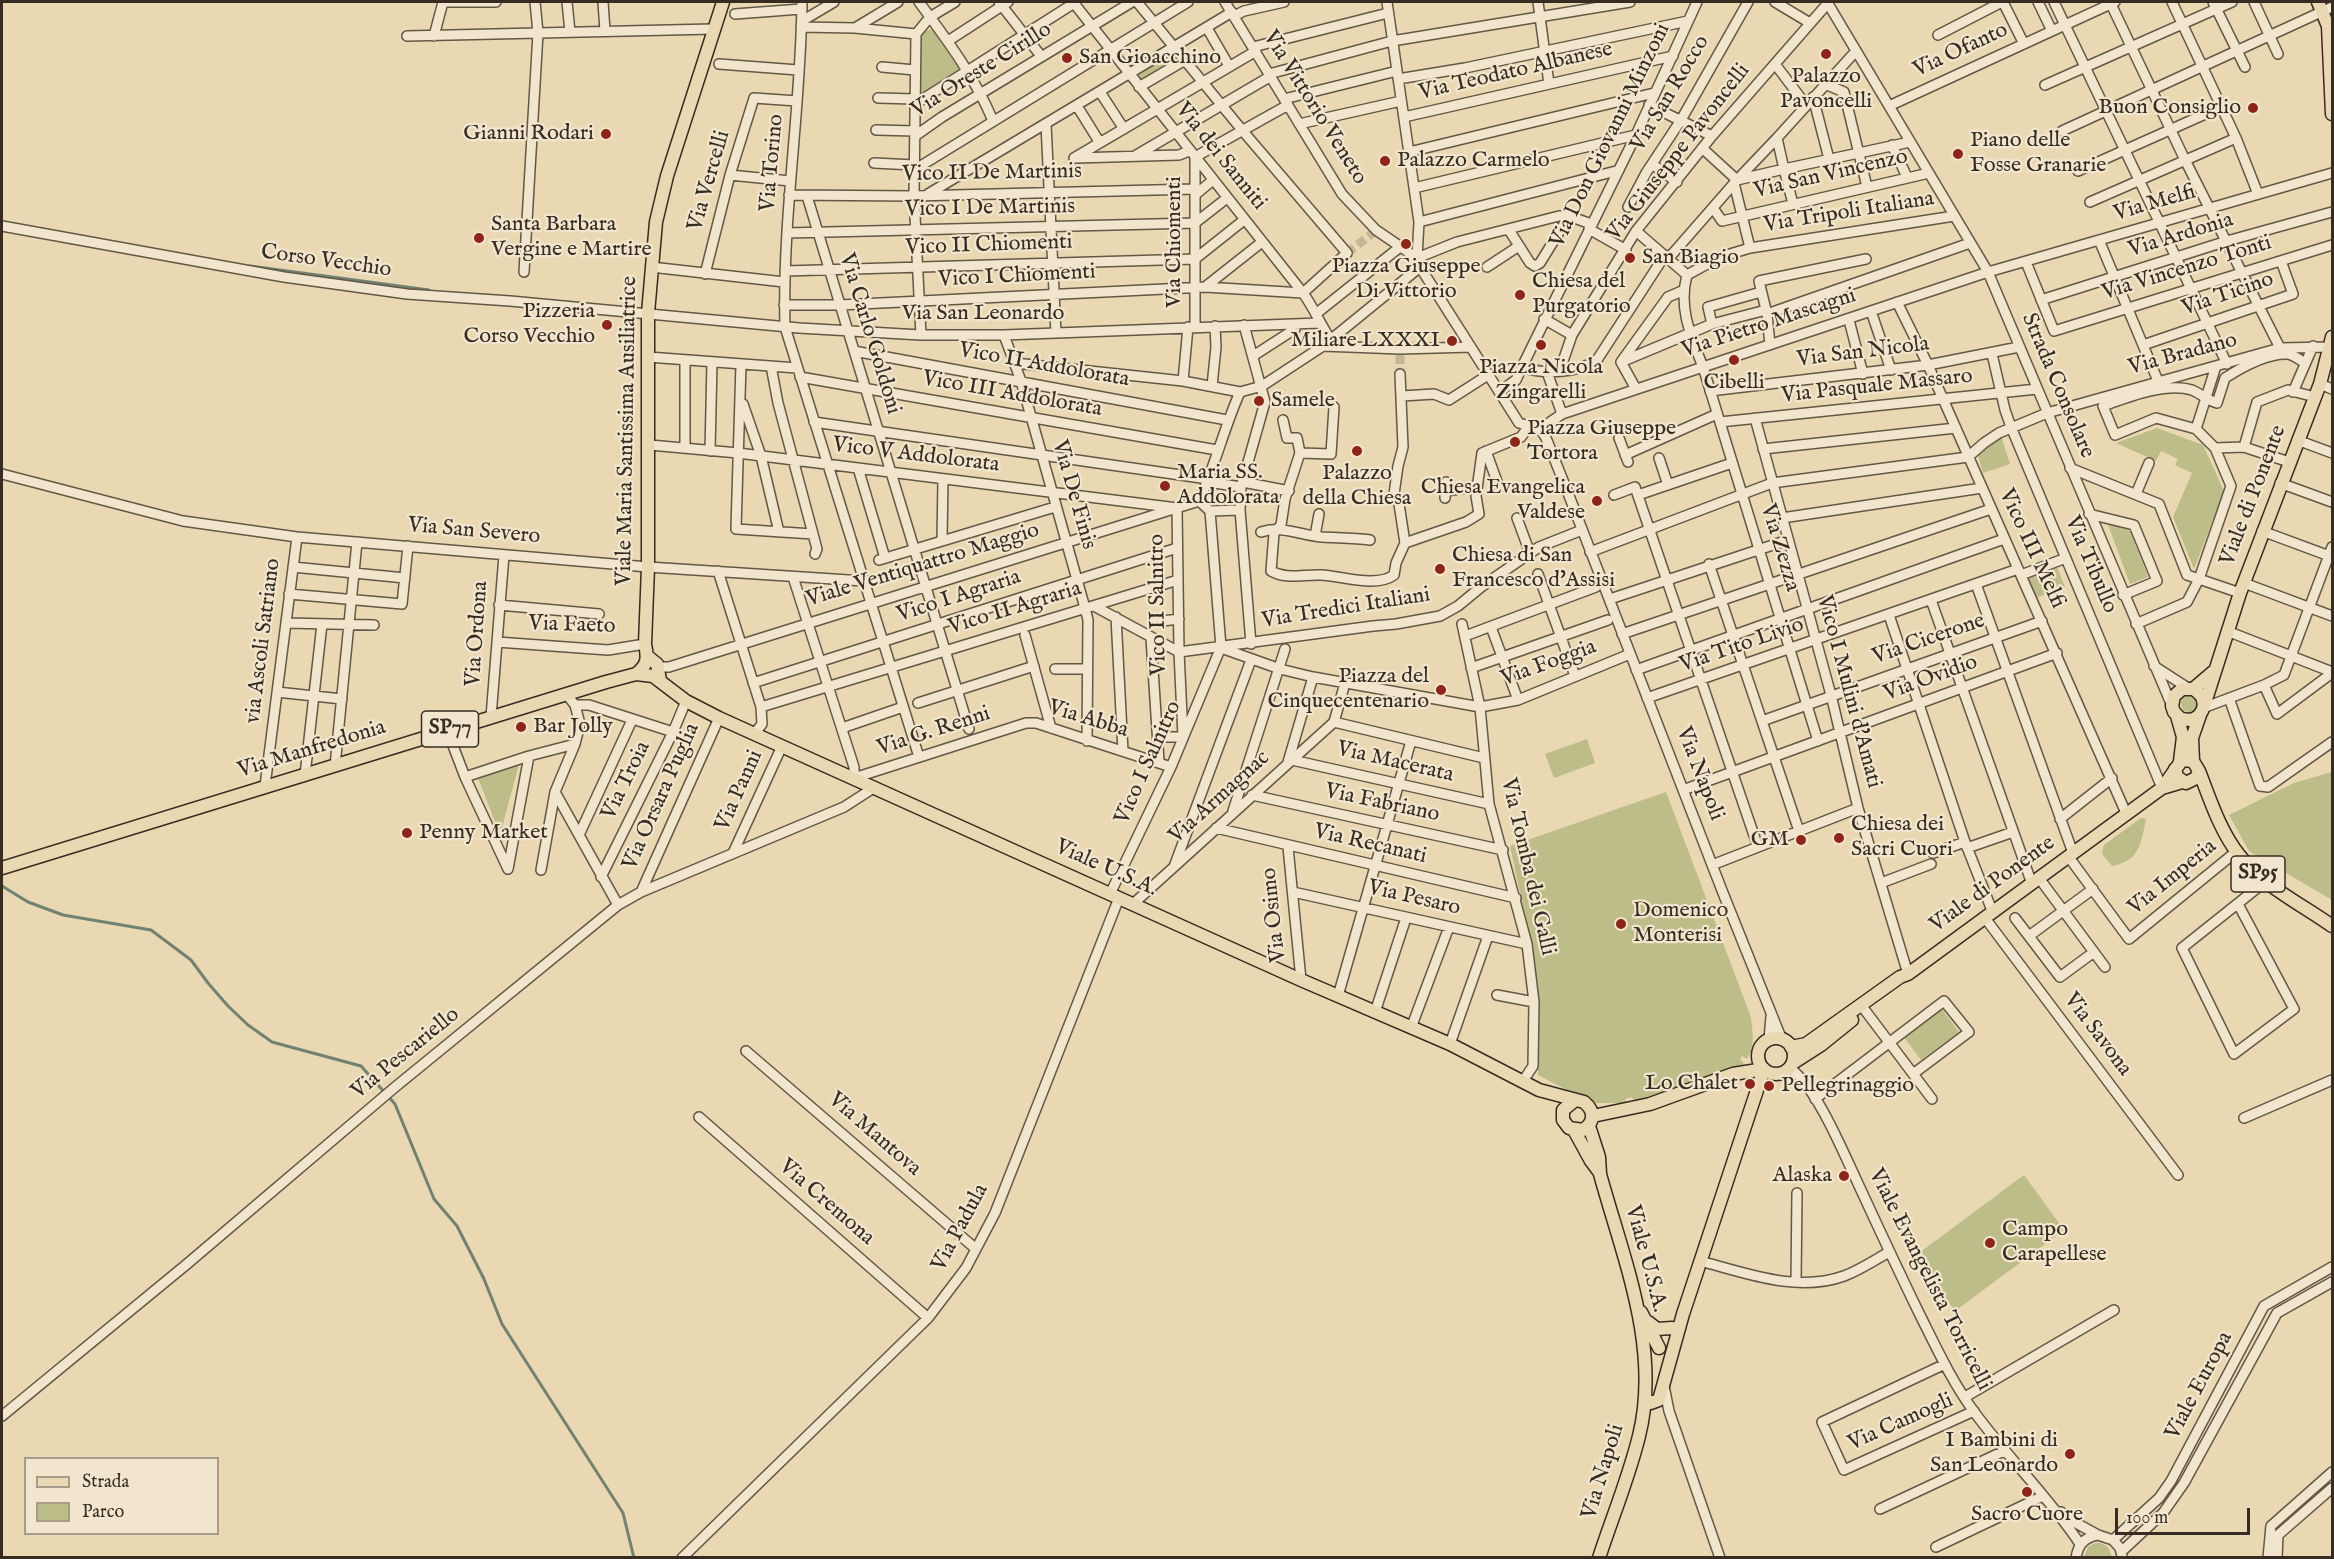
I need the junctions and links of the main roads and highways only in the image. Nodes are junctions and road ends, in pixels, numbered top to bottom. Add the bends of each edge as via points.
1 (723, 2) edge
2 (2325, 7) edge
3 (2332, 114) edge
4 (2332, 341) edge
5 (649, 667) junction
6 (2216, 669) junction
7 (2190, 688) junction
8 (2202, 710) junction
9 (2174, 711) junction
10 (2187, 766) junction
11 (2186, 782) junction
12 (2162, 788) junction
13 (2210, 798) junction
14 (2, 868) edge
15 (2332, 926) edge
16 (1863, 1007) junction
17 (1787, 1043) junction
18 (1758, 1057) junction
19 (1791, 1066) junction
20 (1769, 1072) junction
21 (1733, 1074) junction
22 (1539, 1090) junction
23 (1574, 1101) junction
24 (1562, 1115) junction
25 (1590, 1116) junction
26 (1574, 1130) junction
27 (1600, 1174) junction
28 (1636, 1305) junction
29 (1683, 1314) junction
30 (1648, 1322) junction
31 (1672, 1328) junction
32 (1659, 1348) junction
33 (1646, 1354) junction
34 (1671, 1358) junction
35 (1653, 1401) junction
36 (1599, 1557) edge

1 - 5 main road, Viale Maria Santissima Ausiliatrice via 656,222 648,313
2 - 3 main road
4 - 6 main road, Viale di Ponente via 2320,384 2262,531
5 - 14 main road, Via Manfredonia / SP77
5 - 22 main road, Viale U.S.A. via 686,701 719,718 1450,1044
6 - 7 main road
6 - 8 main road, Viale di Ponente
7 - 8 main road via 2202,696
7 - 9 main road via 2174,696
8 - 9 main road via 2186,720
8 - 10 main road, Viale di Ponente
9 - 10 main road
10 - 11 main road via 2177,777
10 - 11 main road via 2196,778
10 - 12 main road, Viale di Ponente
10 - 13 main road, SP95
11 - 12 main road, Viale di Ponente
11 - 13 main road, SP95 via 2199,787
12 - 16 main road, Viale di Ponente
13 - 15 main road, SP95 via 2247,864
16 - 17 main road, Viale di Ponente via 1806,1044
16 - 19 main road, Viale di Ponente
17 - 18 main road, Viale di Ponente via 1769,1040 1760,1048
17 - 19 main road via 1794,1053
18 - 20 main road
18 - 21 main road, Viale di Ponente
19 - 20 main road, Viale di Ponente via 1785,1072
20 - 21 main road, Viale di Ponente
20 - 29 main road, Via Napoli via 1755,1093
21 - 25 main road, Viale di Ponente via 1650,1104
22 - 23 main road, Viale U.S.A.
22 - 24 main road, Viale U.S.A.
23 - 24 main road
23 - 25 main road via 1581,1101
24 - 26 main road via 1565,1125
25 - 26 main road via 1583,1130
25 - 27 main road, Viale U.S.A.
26 - 27 main road, Viale U.S.A.
27 - 28 main road, Viale U.S.A.
28 - 30 main road
28 - 33 main road, Viale U.S.A.
29 - 31 main road
29 - 34 main road, Via Napoli
30 - 31 main road via 1657,1329
30 - 32 main road
31 - 32 main road
32 - 33 main road
32 - 34 main road
33 - 35 main road, Via Napoli
34 - 35 main road, Via Napoli
35 - 36 main road, Via Napoli

